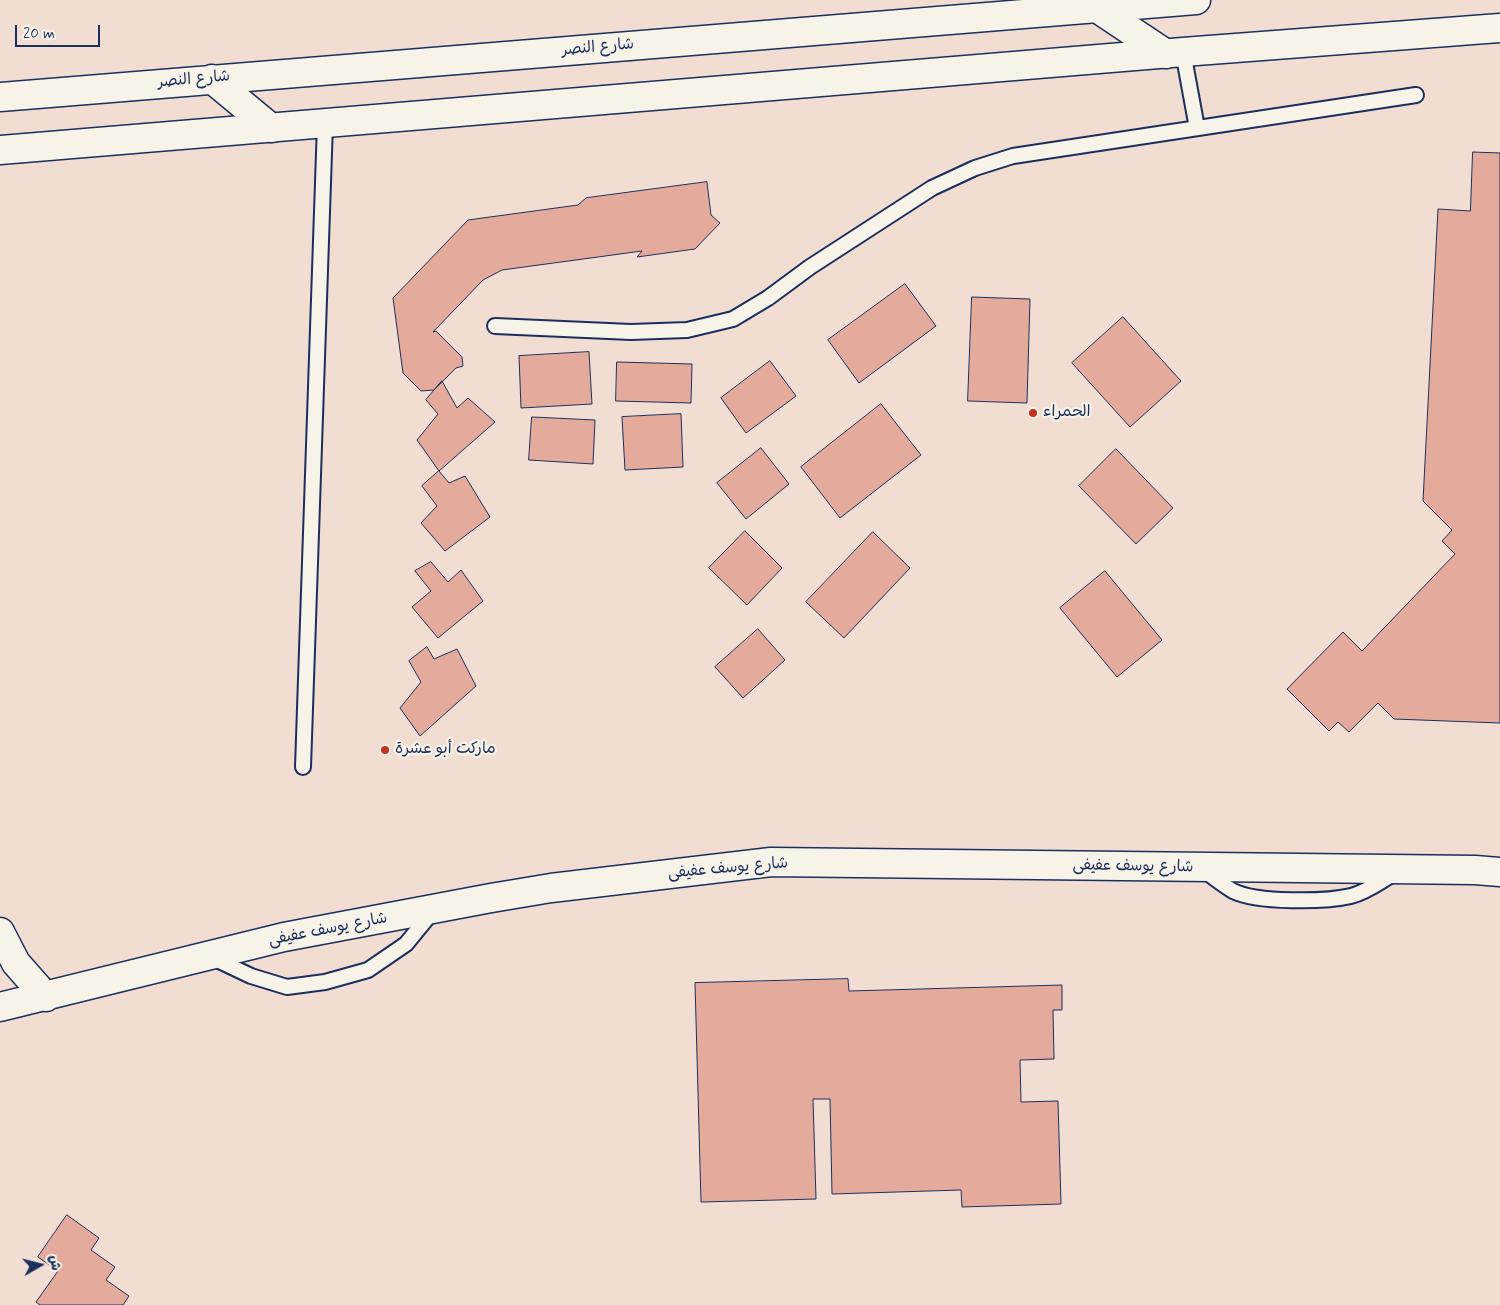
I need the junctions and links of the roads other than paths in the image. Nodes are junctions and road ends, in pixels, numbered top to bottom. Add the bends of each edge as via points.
1 (1196, 0) edge
2 (1097, 8) junction
3 (1500, 28) edge
4 (1175, 53) junction
5 (212, 78) junction
6 (1416, 95) dead end
7 (0, 97) edge
8 (325, 124) junction
9 (271, 128) junction
10 (1197, 128) junction
11 (0, 150) edge
12 (495, 326) dead end
13 (303, 766) dead end
14 (1500, 872) edge
15 (435, 909) junction
16 (0, 932) edge
17 (208, 956) junction
18 (46, 996) junction
19 (0, 1007) edge

1 - 2 street, شارع النصر
2 - 4 street
2 - 5 street, شارع النصر
3 - 4 street
4 - 8 street
4 - 10 lane
5 - 7 street, شارع النصر
5 - 9 street
6 - 10 lane
8 - 9 street
8 - 13 lane
9 - 11 street
10 - 12 lane via 1013,156 975,168 932,188 733,319 688,330 631,332
14 - 15 street, شارع يوسف عفيفى via 771,862 552,888
15 - 17 street, شارع يوسف عفيفى via 284,937
15 - 17 lane via 406,944 368,970 325,982 287,987 251,976
16 - 18 street via 16,963
17 - 18 street, شارع يوسف عفيفى
18 - 19 street, شارع يوسف عفيفى

